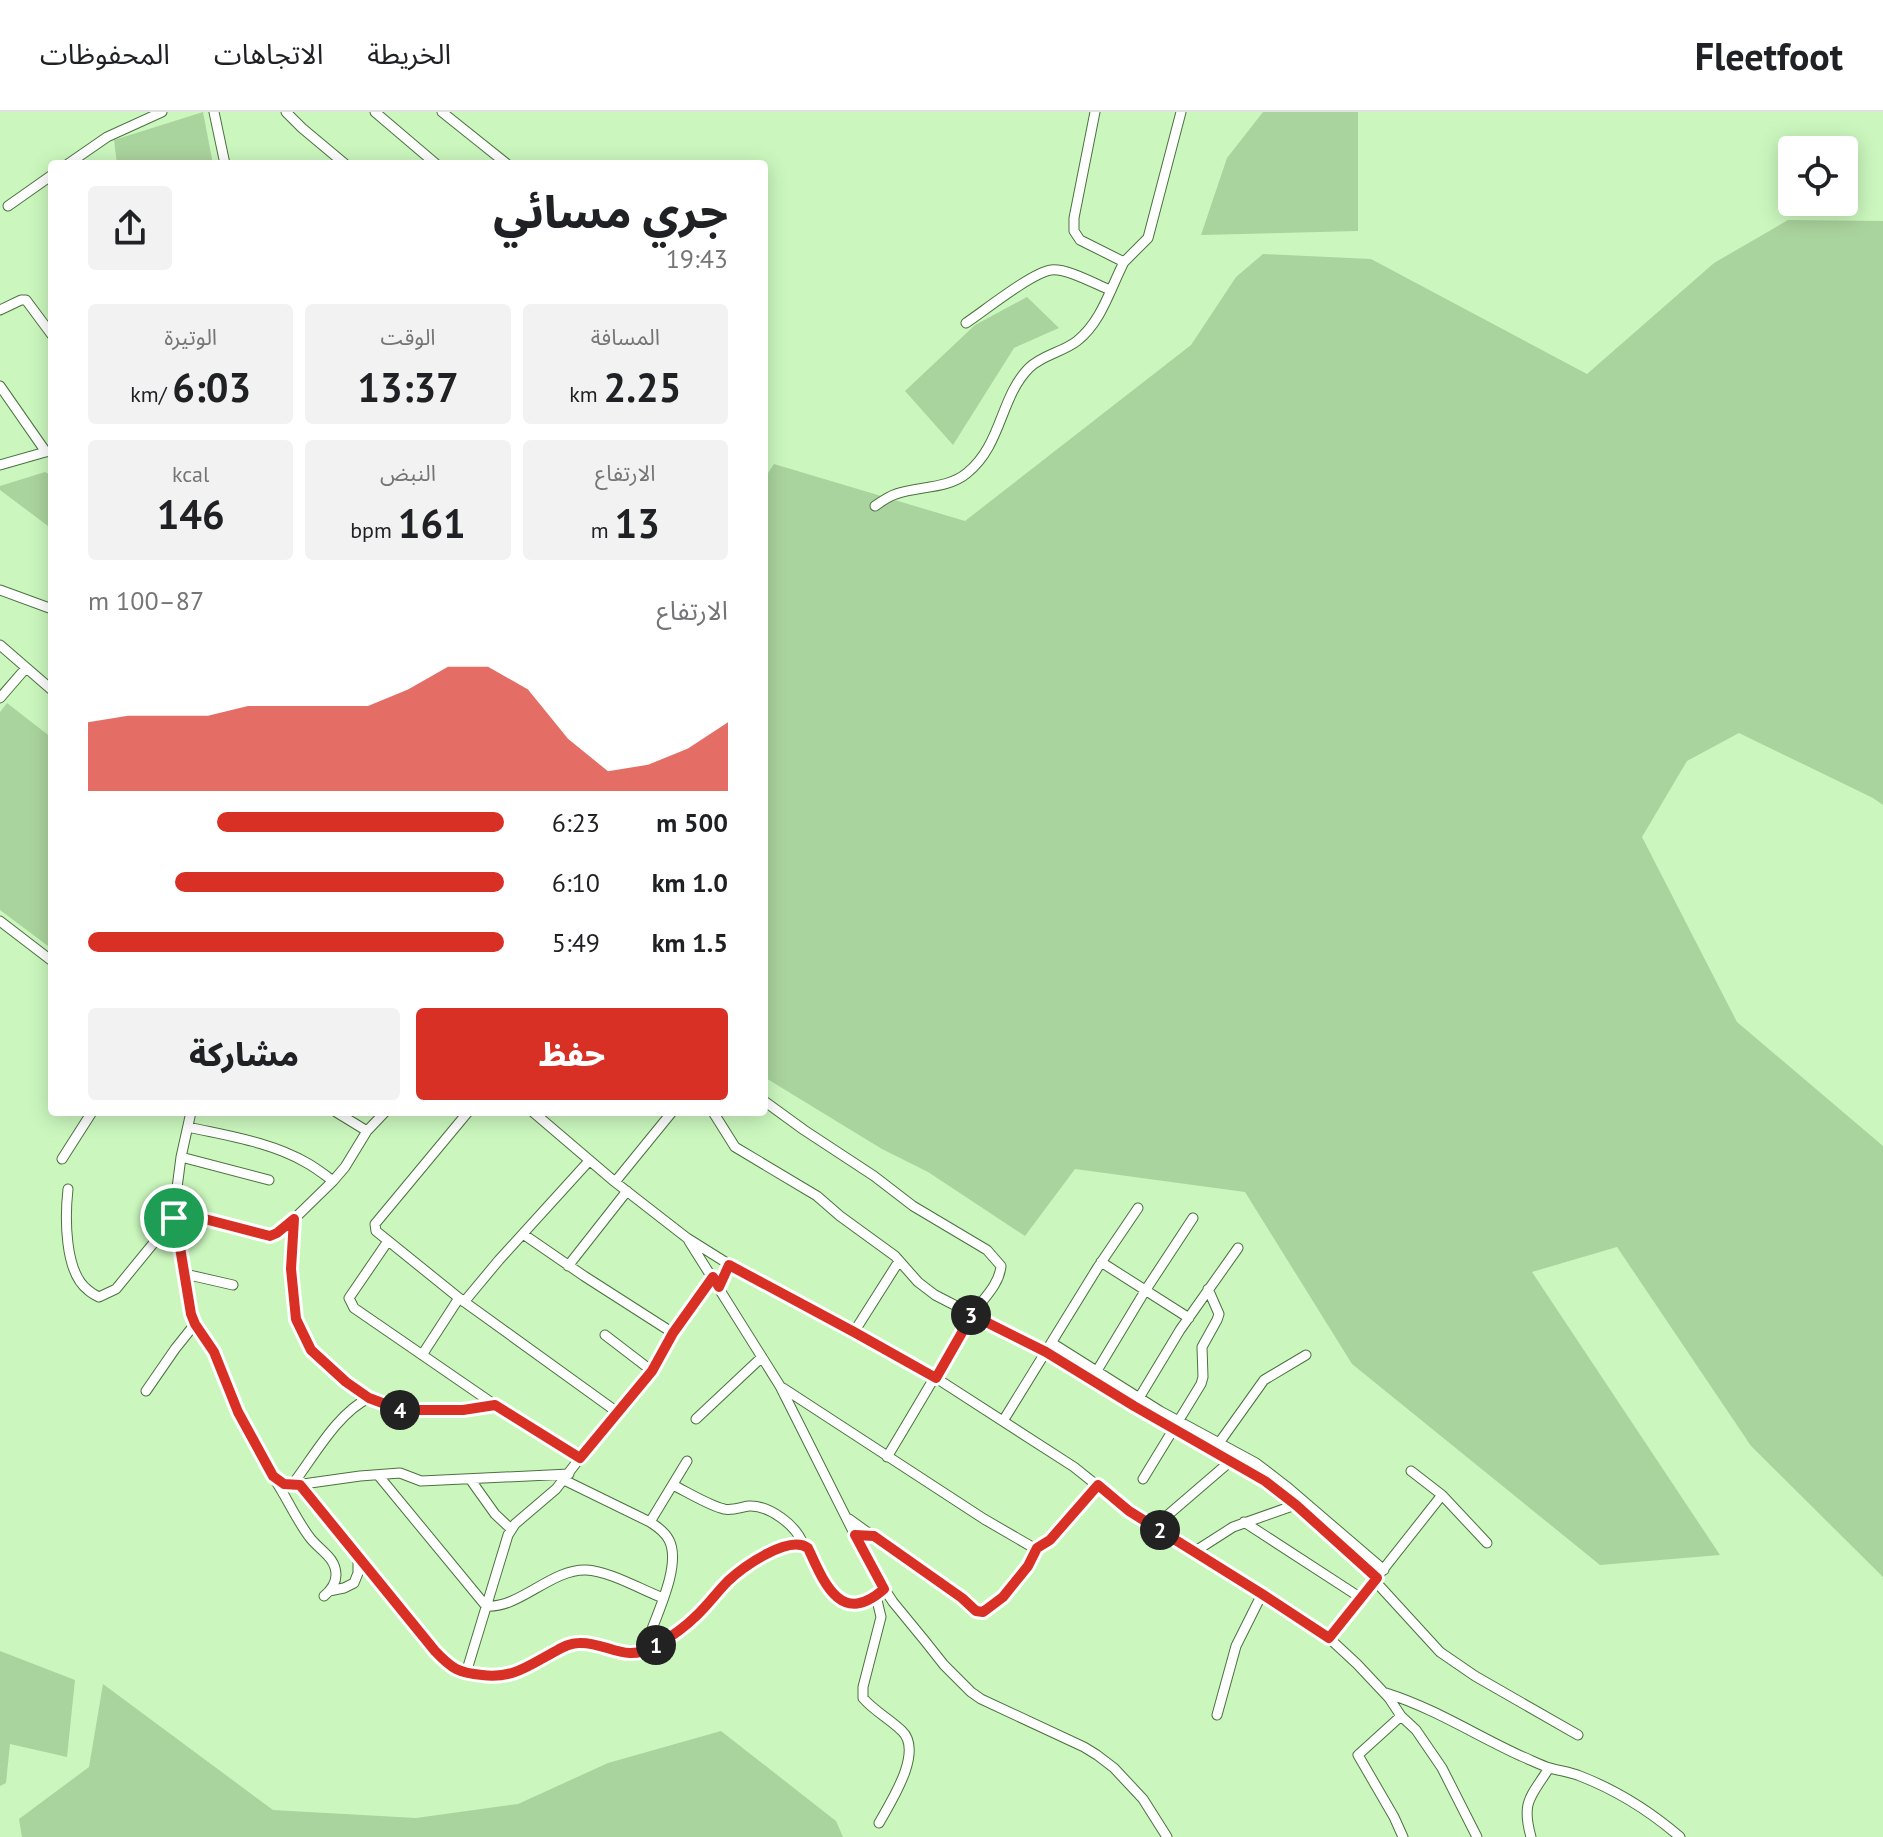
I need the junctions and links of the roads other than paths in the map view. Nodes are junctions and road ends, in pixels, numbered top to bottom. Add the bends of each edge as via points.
1 (162, 112) edge
2 (214, 112) edge
3 (286, 112) edge
4 (375, 112) edge
5 (442, 112) edge
6 (1095, 112) edge
7 (1181, 112) edge
8 (74, 160) edge
9 (224, 160) edge
10 (340, 160) edge
11 (431, 160) edge
12 (502, 160) edge
13 (48, 178) edge
14 (8, 206) dead end
15 (1124, 262) junction
16 (1110, 290) junction
17 (0, 310) edge
18 (966, 323) dead end
19 (48, 330) edge
20 (0, 386) edge
21 (48, 450) edge
22 (48, 451) edge
23 (0, 465) edge
24 (875, 506) dead end
25 (2, 589) edge
26 (48, 607) edge
27 (0, 645) edge
28 (26, 668) junction
29 (48, 687) edge
30 (0, 698) edge
31 (0, 921) edge
32 (48, 958) edge
33 (768, 1104) edge
34 (89, 1116) edge
35 (190, 1116) edge
36 (343, 1116) edge
37 (381, 1116) edge
38 (465, 1116) edge
39 (541, 1116) edge
40 (669, 1116) edge
41 (716, 1116) edge
42 (188, 1127) junction
43 (367, 1131) junction
44 (181, 1157) junction
45 (62, 1159) dead end
46 (589, 1161) junction
47 (269, 1180) dead end
48 (333, 1181) junction
49 (615, 1182) junction
50 (68, 1189) dead end
51 (627, 1191) junction
52 (1138, 1208) dead end
53 (174, 1214) junction
54 (1193, 1218) dead end
55 (294, 1219) junction
56 (523, 1234) junction
57 (687, 1238) junction
58 (388, 1241) junction
59 (1238, 1248) dead end
60 (899, 1261) junction
61 (1101, 1262) junction
62 (729, 1265) junction
63 (568, 1266) junction
64 (185, 1274) junction
65 (713, 1277) junction
66 (233, 1285) dead end
67 (719, 1287) junction
68 (1208, 1289) junction
69 (1145, 1291) junction
70 (462, 1300) junction
71 (972, 1315) junction
72 (1189, 1318) junction
73 (195, 1324) junction
74 (854, 1332) junction
75 (673, 1333) junction
76 (605, 1335) dead end
77 (1052, 1343) junction
78 (1046, 1352) junction
79 (422, 1355) junction
80 (1306, 1355) dead end
81 (762, 1357) junction
82 (652, 1371) junction
83 (1094, 1376) junction
84 (936, 1378) junction
85 (780, 1386) junction
86 (146, 1391) dead end
87 (369, 1398) junction
88 (1136, 1402) junction
89 (495, 1405) junction
90 (617, 1412) junction
91 (696, 1419) dead end
92 (1003, 1421) junction
93 (1176, 1425) junction
94 (1219, 1443) junction
95 (887, 1457) junction
96 (1236, 1457) junction
97 (580, 1458) junction
98 (687, 1461) dead end
99 (1411, 1471) dead end
100 (378, 1475) junction
101 (566, 1477) junction
102 (470, 1479) junction
103 (1143, 1479) dead end
104 (275, 1480) junction
105 (296, 1485) junction
106 (673, 1485) junction
107 (1098, 1485) junction
108 (1442, 1495) junction
109 (1301, 1503) junction
110 (846, 1517) junction
111 (650, 1522) junction
112 (1244, 1522) junction
113 (1154, 1527) junction
114 (511, 1529) junction
115 (855, 1535) junction
116 (874, 1536) junction
117 (1487, 1543) dead end
118 (803, 1544) junction
119 (1037, 1548) junction
120 (1194, 1552) junction
121 (358, 1556) junction
122 (1379, 1576) junction
123 (880, 1593) junction
124 (1262, 1594) junction
125 (663, 1598) junction
126 (1361, 1598) junction
127 (486, 1606) junction
128 (1329, 1638) junction
129 (644, 1651) junction
130 (466, 1673) junction
131 (1383, 1692) junction
132 (1217, 1715) dead end
133 (1401, 1716) junction
134 (1578, 1735) dead end
135 (1549, 1768) junction
136 (879, 1823) dead end
137 (1475, 1833) edge
138 (1167, 1837) edge
139 (1403, 1837) edge
140 (1461, 1837) edge
141 (1531, 1837) edge
142 (1680, 1837) edge

1 - 8 street via 107,137
2 - 9 street
3 - 10 street
4 - 11 street
5 - 12 street
6 - 15 street via 1074,231 1080,240
7 - 15 street via 1148,238
13 - 14 street
15 - 16 street
16 - 18 street via 1049,270
16 - 24 street via 1102,310 1077,341 1030,367 986,452 965,475 948,484 893,494
17 - 19 street via 26,300
20 - 21 street
22 - 23 street
25 - 26 street
27 - 28 street
28 - 29 street
28 - 30 street
31 - 32 street
33 - 71 street via 993,1255 1001,1266 1000,1277
34 - 45 street
35 - 42 street
36 - 43 street
37 - 43 street
38 - 58 street via 375,1224
39 - 46 street
40 - 49 street
41 - 60 street via 735,1147 817,1196
42 - 44 street
42 - 48 street via 276,1149
43 - 48 street
44 - 47 street
44 - 53 street
46 - 49 street
46 - 56 street
48 - 55 street
49 - 51 street
50 - 53 street via 65,1213 73,1266 86,1289 99,1297 116,1289
51 - 57 street
51 - 63 street
52 - 61 street
53 - 55 street via 270,1236
53 - 64 street
54 - 69 street
55 - 87 street via 292,1293 300,1331 311,1350
56 - 63 street
56 - 70 street
57 - 62 street
57 - 65 street
58 - 70 street
58 - 79 street via 349,1298 354,1308
59 - 68 street
60 - 71 street via 935,1295
60 - 74 street
61 - 69 street
61 - 77 street
62 - 67 street
62 - 74 street
63 - 75 street
64 - 66 street
64 - 73 street
65 - 67 street
65 - 75 street
67 - 81 street
68 - 72 street
68 - 93 street via 1219,1318 1202,1347 1201,1384
69 - 72 street
69 - 83 street
70 - 79 street
70 - 90 street
71 - 78 street
71 - 84 street
72 - 88 street
73 - 86 street
73 - 104 street via 214,1352 238,1412
74 - 84 street
75 - 82 street
76 - 82 street
77 - 78 street
77 - 83 street
78 - 83 street
78 - 92 street
79 - 89 street
80 - 94 street via 1264,1380
81 - 85 street
81 - 91 street
82 - 90 street
83 - 88 street
84 - 92 street
84 - 95 street
85 - 95 street
85 - 110 street
87 - 89 street via 401,1410
87 - 105 street via 324,1441
88 - 93 street
89 - 97 street
90 - 97 street
92 - 107 street
93 - 94 street
93 - 96 street
93 - 103 street
94 - 96 street
95 - 119 street
96 - 109 street
96 - 113 street
97 - 101 street
98 - 106 street
99 - 108 street
100 - 102 street via 400,1473 421,1481
100 - 105 street
100 - 127 street
101 - 102 street
101 - 111 street
101 - 114 street
102 - 114 street
104 - 105 street
104 - 121 street via 311,1539 334,1564 336,1574 327,1594 354,1583
105 - 121 street
106 - 111 street
106 - 118 street via 726,1510 768,1510
107 - 113 street
107 - 119 street
108 - 117 street
108 - 122 street
109 - 112 street
109 - 122 street
110 - 115 street
110 - 116 street
111 - 125 street via 668,1537 673,1551
112 - 120 street
112 - 126 street
113 - 120 street
114 - 127 street
115 - 116 street
115 - 123 street
116 - 119 street via 980,1613 1003,1597
118 - 123 street via 835,1596 860,1604
118 - 129 street via 784,1547 748,1566 685,1626
120 - 124 street
121 - 130 street via 435,1651 452,1668
122 - 126 street
122 - 134 street via 1448,1658
123 - 136 street via 881,1617 863,1698 903,1731 909,1756
123 - 138 street via 971,1692 1084,1747 1114,1768 1143,1799
124 - 128 street
124 - 132 street via 1233,1652
125 - 127 street via 598,1571 581,1570 497,1607
125 - 129 street
126 - 128 street
127 - 130 street
128 - 131 street
129 - 130 street via 620,1653 576,1643 509,1675
131 - 133 street
131 - 135 street
133 - 137 street via 1442,1768
133 - 139 street via 1358,1755
135 - 141 street via 1526,1807
135 - 142 street via 1603,1785
137 - 140 street

